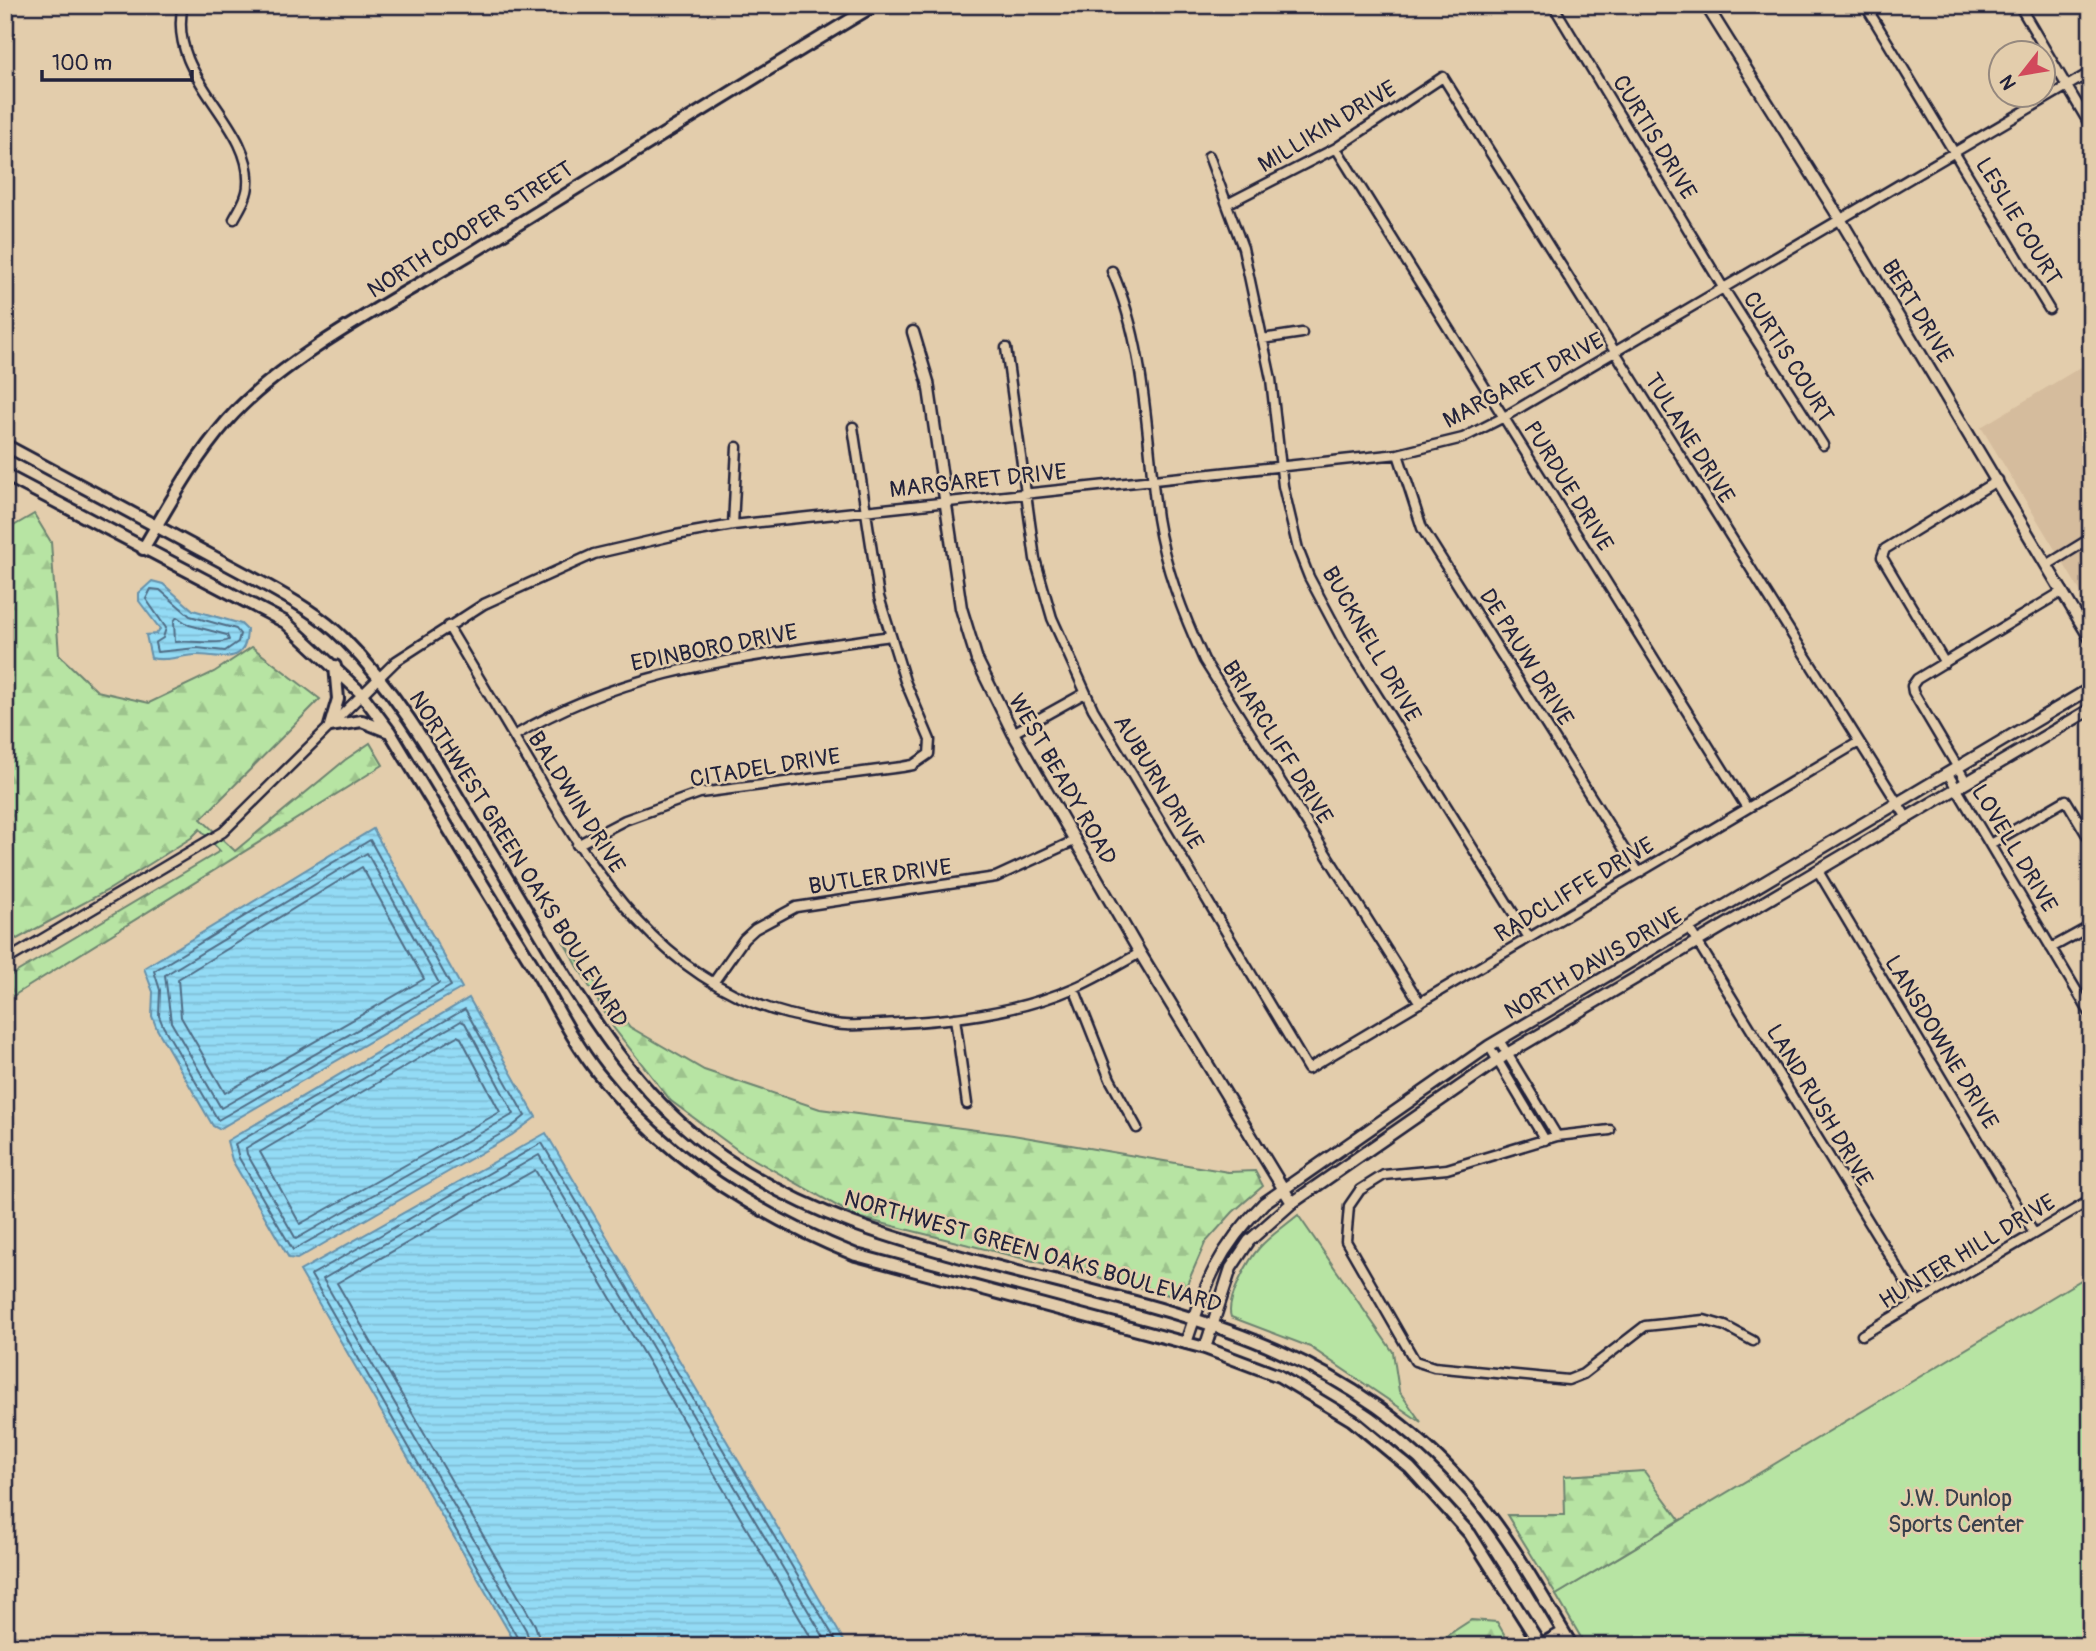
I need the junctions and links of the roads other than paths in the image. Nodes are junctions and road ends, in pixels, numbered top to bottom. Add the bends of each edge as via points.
1 (183, 5) edge
2 (876, 5) edge
3 (1553, 5) edge
4 (1706, 5) edge
5 (1866, 5) edge
6 (2019, 5) edge
7 (2091, 72) edge
8 (1443, 77) joint
9 (2066, 87) junction
10 (2091, 127) edge
11 (1336, 148) junction
12 (1956, 152) junction
13 (1209, 156) dead end
14 (1229, 203) junction
15 (234, 219) dead end
16 (1840, 219) junction
17 (1112, 271) dead end
18 (1724, 289) junction
19 (2049, 309) dead end
20 (913, 332) dead end
21 (1302, 333) dead end
22 (1262, 339) junction
23 (1006, 348) dead end
24 (1615, 354) junction
25 (1504, 417) junction
26 (853, 428) dead end
27 (5, 445) edge
28 (1823, 445) dead end
29 (737, 447) dead end
30 (1398, 454) junction
31 (1282, 466) junction
32 (5, 475) edge
33 (1998, 480) junction
34 (1153, 481) junction
35 (1025, 494) junction
36 (946, 503) junction
37 (866, 511) junction
38 (733, 525) junction
39 (156, 527) junction
40 (2091, 538) edge
41 (143, 549) junction
42 (2047, 565) junction
43 (2063, 591) junction
44 (448, 626) junction
45 (890, 636) junction
46 (2091, 640) edge
47 (1945, 663) junction
48 (335, 666) junction
49 (378, 677) junction
50 (2091, 688) edge
51 (361, 693) junction
52 (1085, 693) junction
53 (2091, 709) edge
54 (330, 726) junction
55 (390, 732) junction
56 (1013, 733) junction
57 (514, 736) junction
58 (1859, 742) junction
59 (1958, 768) junction
60 (1948, 774) junction
61 (1967, 783) junction
62 (1957, 789) junction
63 (1898, 804) junction
64 (1747, 808) junction
65 (1907, 818) junction
66 (1076, 841) junction
67 (2091, 842) edge
68 (1990, 844) junction
69 (577, 845) junction
70 (1818, 871) junction
71 (1639, 873) junction
72 (2091, 926) edge
73 (1689, 928) junction
74 (1529, 938) junction
75 (1698, 942) junction
76 (2051, 948) junction
77 (1140, 953) junction
78 (5, 961) edge
79 (713, 983) junction
80 (1074, 988) junction
81 (1420, 1003) junction
82 (2091, 1015) edge
83 (955, 1018) junction
84 (1499, 1040) junction
85 (1489, 1046) junction
86 (1507, 1054) junction
87 (1497, 1061) junction
88 (1308, 1069) joint
89 (967, 1104) dead end
90 (1137, 1128) dead end
91 (1610, 1130) dead end
92 (1557, 1136) junction
93 (1545, 1140) junction
94 (1284, 1190) junction
95 (2091, 1200) edge
96 (1292, 1203) junction
97 (2034, 1232) junction
98 (1918, 1301) junction
99 (1194, 1318) junction
100 (1213, 1323) junction
101 (1862, 1335) dead end
102 (1753, 1341) dead end
103 (1186, 1343) junction
104 (1205, 1348) junction
105 (1563, 1632) junction
106 (1541, 1645) edge
107 (1572, 1646) edge

1 - 15 street via 186,59 245,157 248,186
2 - 39 main road, NORTH COOPER STREET via 311,352 228,420 192,467
3 - 18 street, CURTIS DRIVE
4 - 16 street, BERT DRIVE
5 - 12 street, LESLIE COURT
6 - 9 street
7 - 9 street, MARGARET DRIVE
8 - 11 street, MILLIKIN DRIVE
8 - 24 street, TULANE DRIVE
9 - 10 street
9 - 12 street, MARGARET DRIVE
11 - 14 street, MILLIKIN DRIVE
11 - 25 street, PURDUE DRIVE
12 - 16 street, MARGARET DRIVE
12 - 19 street, LESLIE COURT
13 - 14 street, BUCKNELL DRIVE
14 - 22 street, BUCKNELL DRIVE
16 - 18 street, MARGARET DRIVE
16 - 33 street, BERT DRIVE
17 - 34 street, BRIARCLIFF DRIVE via 1131,324
18 - 24 street, MARGARET DRIVE
18 - 28 street, CURTIS COURT
20 - 36 street, WEST BEADY ROAD via 928,382
21 - 22 street
22 - 31 street, BUCKNELL DRIVE
23 - 35 street, AUBURN DRIVE
24 - 25 street, MARGARET DRIVE
24 - 58 street, TULANE DRIVE
25 - 30 street, MARGARET DRIVE via 1463,438
25 - 64 street, PURDUE DRIVE
26 - 37 street
27 - 39 main road, NORTHWEST GREEN OAKS BOULEVARD
29 - 38 street
30 - 31 street, MARGARET DRIVE
30 - 71 street, DE PAUW DRIVE via 1422,528
31 - 34 street, MARGARET DRIVE
31 - 74 street, BUCKNELL DRIVE via 1298,549 1324,608
32 - 41 main road, NORTHWEST GREEN OAKS BOULEVARD
33 - 42 street, BERT DRIVE
33 - 47 street via 1892,542 1882,557
34 - 35 street, MARGARET DRIVE
34 - 81 street, BRIARCLIFF DRIVE via 1167,565 1204,660
35 - 36 street, MARGARET DRIVE
35 - 52 street, AUBURN DRIVE via 1035,559 1052,618
36 - 37 street, MARGARET DRIVE
36 - 56 street, WEST BEADY ROAD via 961,608 977,660
37 - 38 street, MARGARET DRIVE
37 - 45 street
38 - 44 street, MARGARET DRIVE via 594,554 484,604
39 - 41 main road, NORTH COOPER STREET
39 - 49 main road, NORTHWEST GREEN OAKS BOULEVARD via 307,608
40 - 42 street
41 - 48 main road, NORTHWEST GREEN OAKS BOULEVARD via 285,622
42 - 43 street, BERT DRIVE
43 - 46 street, BERT DRIVE
43 - 47 street
44 - 49 street, MARGARET DRIVE
44 - 57 street, BALDWIN DRIVE
45 - 57 street, EDINBORO DRIVE via 664,672 577,701
45 - 69 street, CITADEL DRIVE via 930,740 924,758 902,767 700,793 625,820
47 - 59 street via 1912,686
48 - 51 main road, NORTHWEST GREEN OAKS BOULEVARD
48 - 54 main road via 338,699
49 - 51 street, MARGARET DRIVE
49 - 99 main road, NORTHWEST GREEN OAKS BOULEVARD via 416,727 597,1028 656,1102 720,1155 783,1194 858,1228
50 - 59 street, NORTH DAVIS DRIVE
51 - 54 street, MARGARET DRIVE
51 - 55 main road, NORTHWEST GREEN OAKS BOULEVARD
52 - 56 street
52 - 88 street, AUBURN DRIVE
53 - 61 street, NORTH DAVIS DRIVE
54 - 55 main road via 362,720
54 - 78 street, MARGARET DRIVE via 223,832
55 - 103 main road, NORTHWEST GREEN OAKS BOULEVARD via 597,1072 648,1126 701,1172 747,1204 856,1255
56 - 66 street, WEST BEADY ROAD
57 - 69 street, BALDWIN DRIVE
58 - 63 street, TULANE DRIVE
58 - 64 street, RADCLIFFE DRIVE
59 - 60 street, NORTH DAVIS DRIVE
59 - 61 street
60 - 62 street, LOVELL DRIVE
60 - 63 street, NORTH DAVIS DRIVE
61 - 62 street, NORTH DAVIS DRIVE
62 - 65 street, NORTH DAVIS DRIVE
62 - 68 street, LOVELL DRIVE
63 - 65 street, TULANE DRIVE
63 - 73 street, NORTH DAVIS DRIVE
64 - 71 street, RADCLIFFE DRIVE
65 - 70 street, NORTH DAVIS DRIVE
66 - 77 street, WEST BEADY ROAD
66 - 79 street, BUTLER DRIVE via 996,877 796,907 744,939
67 - 68 street via 2066,800
68 - 76 street, LOVELL DRIVE
69 - 79 street, BALDWIN DRIVE via 643,930
70 - 75 street, NORTH DAVIS DRIVE
70 - 97 street, LANSDOWNE DRIVE
71 - 74 street, RADCLIFFE DRIVE
72 - 76 street
73 - 75 street, LAND RUSH DRIVE
73 - 84 street, NORTH DAVIS DRIVE
74 - 81 street, RADCLIFFE DRIVE
75 - 86 street, NORTH DAVIS DRIVE
75 - 98 street, LAND RUSH DRIVE
76 - 82 street, LOVELL DRIVE
77 - 80 street, BALDWIN DRIVE
77 - 94 street, WEST BEADY ROAD
79 - 83 street, BALDWIN DRIVE via 769,1009 844,1025
80 - 83 street, BALDWIN DRIVE via 999,1011
80 - 90 street via 1110,1079
81 - 88 street, RADCLIFFE DRIVE
83 - 89 street
84 - 85 street, NORTH DAVIS DRIVE
84 - 86 street
85 - 87 street
85 - 94 street, NORTH DAVIS DRIVE
86 - 87 street, NORTH DAVIS DRIVE
86 - 92 street
87 - 93 street
87 - 96 street, NORTH DAVIS DRIVE
91 - 92 street
92 - 93 street
93 - 102 street via 1447,1169 1384,1175 1360,1190 1349,1206 1346,1241 1415,1360 1434,1367 1568,1380 1583,1374 1645,1326 1704,1320
94 - 96 street, WEST BEADY ROAD
94 - 99 street, NORTH DAVIS DRIVE via 1236,1231 1216,1261
95 - 97 street, HUNTER HILL DRIVE
96 - 100 street, NORTH DAVIS DRIVE via 1243,1250 1231,1268
97 - 98 street, HUNTER HILL DRIVE
98 - 101 street, HUNTER HILL DRIVE
99 - 100 main road, NORTHWEST GREEN OAKS BOULEVARD
99 - 103 street, NORTH DAVIS DRIVE
100 - 104 street, NORTH DAVIS DRIVE
100 - 105 main road, NORTHWEST GREEN OAKS BOULEVARD via 1315,1366 1399,1423 1439,1458 1497,1526
103 - 104 main road, NORTHWEST GREEN OAKS BOULEVARD
104 - 106 main road, NORTHWEST GREEN OAKS BOULEVARD via 1279,1376 1352,1420 1410,1468 1478,1544
105 - 106 main road
105 - 107 main road, NORTHWEST GREEN OAKS BOULEVARD

